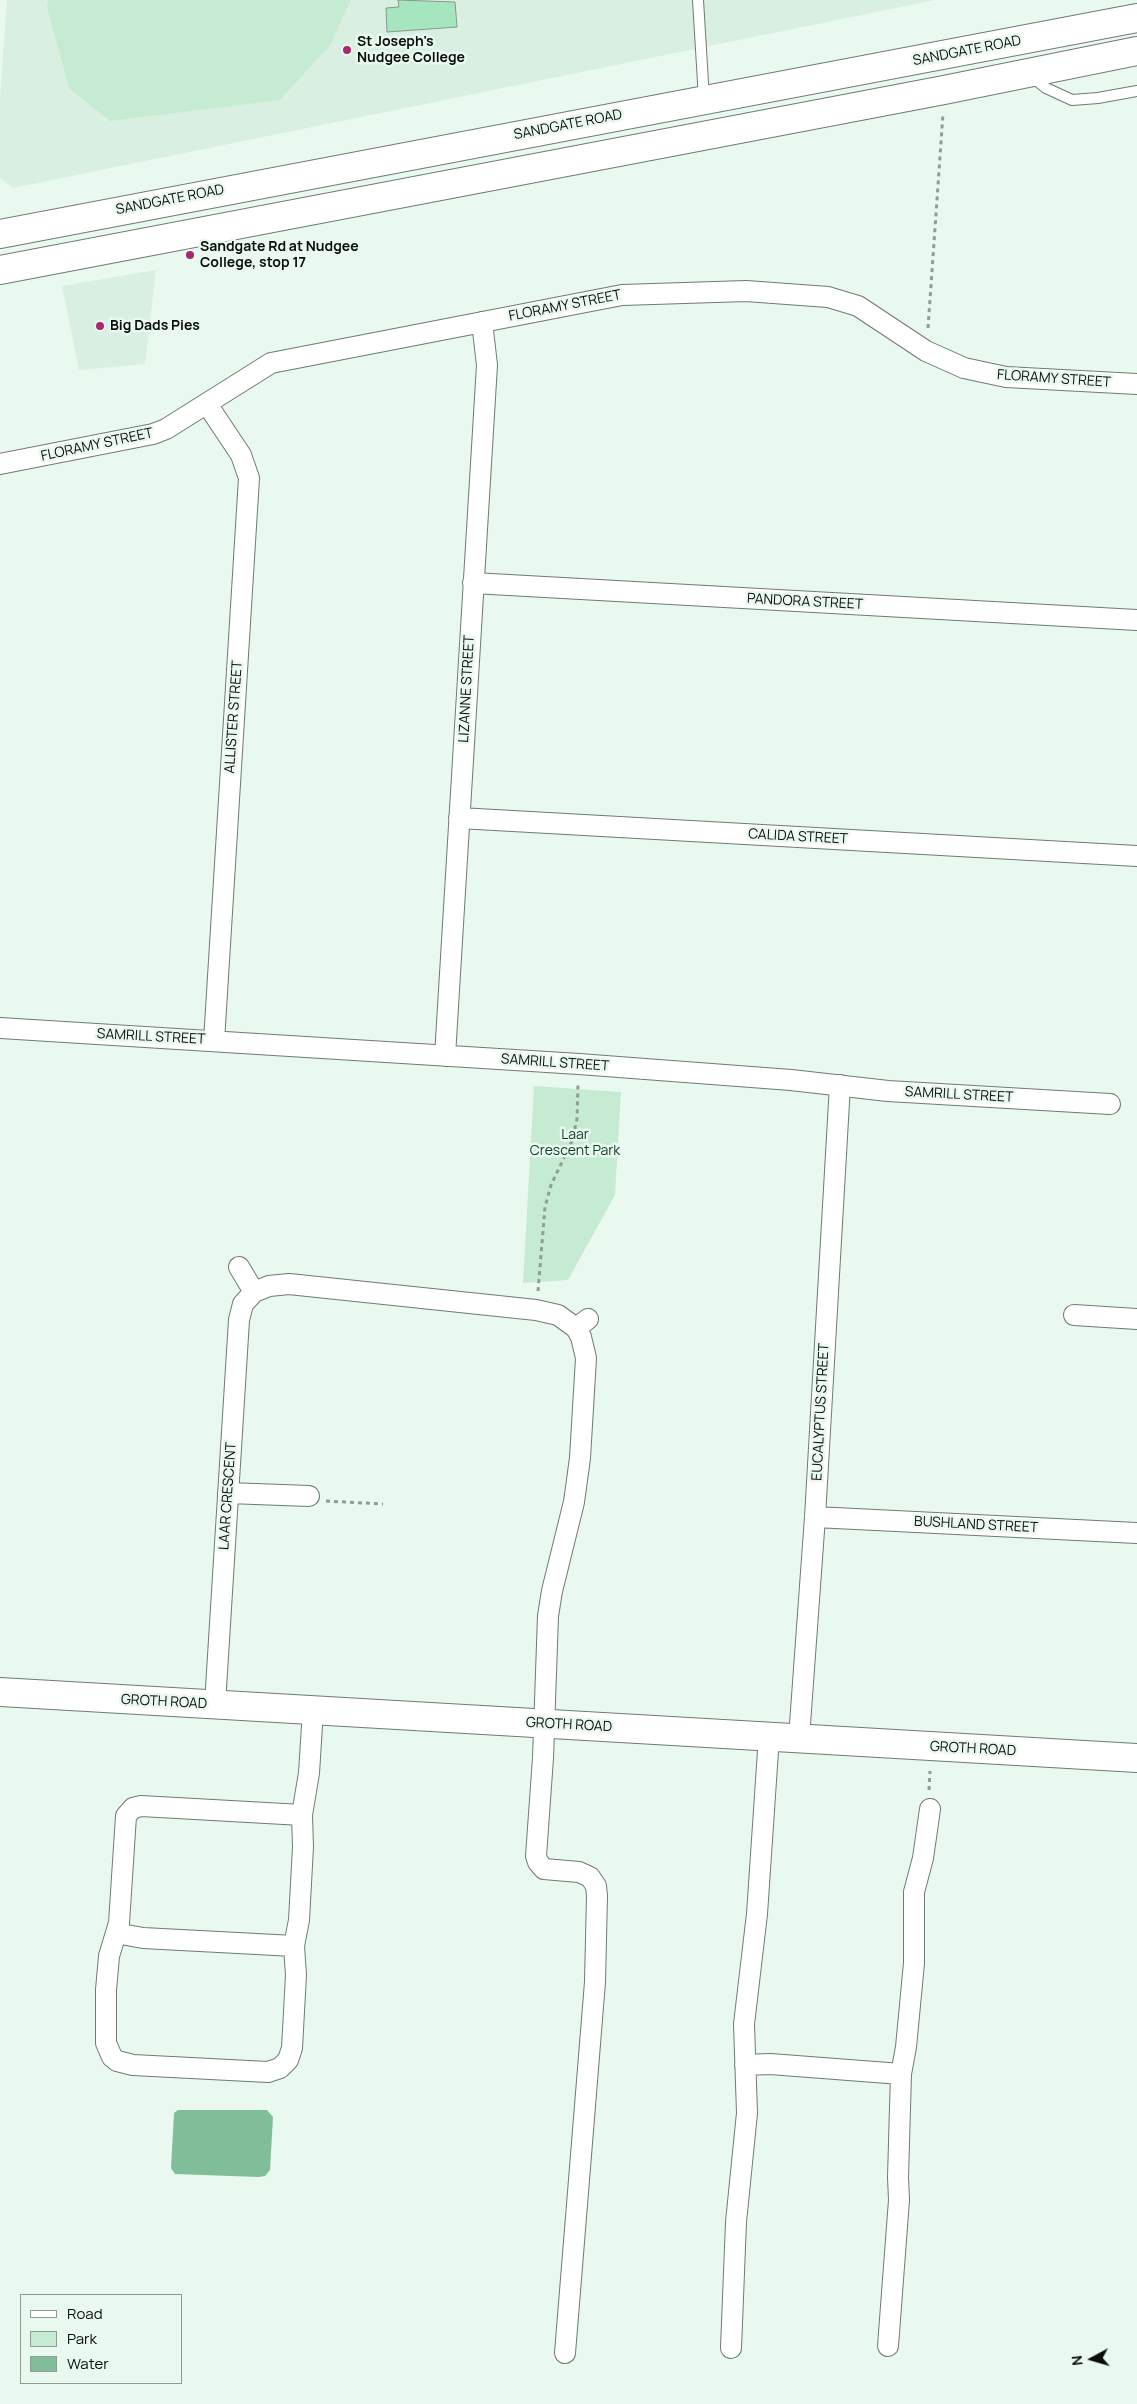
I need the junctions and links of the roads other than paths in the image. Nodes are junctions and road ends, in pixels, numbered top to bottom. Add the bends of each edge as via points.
1 (698, 0) edge
2 (1137, 18) edge
3 (1137, 51) edge
4 (1028, 74) junction
5 (1137, 91) edge
6 (704, 100) junction
7 (0, 234) edge
8 (0, 270) edge
9 (482, 322) junction
10 (1137, 384) edge
11 (207, 404) junction
12 (0, 464) edge
13 (473, 583) junction
14 (1137, 620) edge
15 (459, 818) junction
16 (1137, 856) edge
17 (0, 1028) edge
18 (214, 1041) junction
19 (445, 1056) junction
20 (840, 1085) junction
21 (1110, 1104) dead end
22 (238, 1268) dead end
23 (254, 1292) junction
24 (1074, 1315) dead end
25 (1137, 1319) edge
26 (228, 1493) junction
27 (309, 1496) road end
28 (815, 1517) junction
29 (1137, 1533) edge
30 (0, 1692) edge
31 (215, 1704) junction
32 (313, 1710) junction
33 (544, 1723) junction
34 (768, 1736) junction
35 (799, 1738) junction
36 (1137, 1758) edge
37 (930, 1809) dead end
38 (302, 1815) junction
39 (116, 1933) junction
40 (294, 1946) junction
41 (745, 2065) junction
42 (901, 2074) junction
43 (888, 2346) dead end
44 (731, 2348) dead end
45 (565, 2353) dead end

1 - 6 lane
2 - 6 main road, SANDGATE ROAD
3 - 4 main road
4 - 5 lane via 1046,88 1072,100
4 - 8 main road
6 - 7 main road, SANDGATE ROAD
9 - 10 street, FLORAMY STREET via 622,295 746,291 796,293 828,297 858,306 926,351 964,368 1006,377
9 - 11 street, FLORAMY STREET via 271,363
9 - 13 street, LIZANNE STREET via 488,365
11 - 12 street, FLORAMY STREET via 153,434
11 - 18 street, ALLISTER STREET via 241,455 249,478
13 - 14 street, PANDORA STREET
13 - 15 street, LIZANNE STREET
15 - 16 street, CALIDA STREET
15 - 19 street, LIZANNE STREET
17 - 18 street, SAMRILL STREET
18 - 19 street, SAMRILL STREET
19 - 20 street, SAMRILL STREET
20 - 21 street, SAMRILL STREET
20 - 28 street, EUCALYPTUS STREET
22 - 23 street
23 - 26 street, LAAR CRESCENT via 243,1304 239,1320
23 - 33 street via 269,1286 290,1284 536,1310 582,1323 586,1358 580,1458 574,1502 548,1616
24 - 25 street
26 - 27 street
26 - 31 street, LAAR CRESCENT
28 - 29 street, BUSHLAND STREET
28 - 35 street, EUCALYPTUS STREET
30 - 31 main road, GROTH ROAD
31 - 32 main road, GROTH ROAD
32 - 33 main road, GROTH ROAD
32 - 38 street
33 - 34 main road, GROTH ROAD
33 - 45 street via 538,1862 544,1869 579,1872 590,1877 596,1886 597,1896 595,1982
34 - 35 main road, GROTH ROAD
34 - 41 street via 757,1914 744,2024
35 - 36 main road, GROTH ROAD
37 - 42 street via 914,1892 914,1962
38 - 39 street via 133,1808 125,1820
38 - 40 street via 304,1839 299,1920
39 - 40 street via 143,1938
39 - 40 street via 109,1956 105,2036 112,2057 134,2065 268,2072 280,2068 288,2060 292,2048 296,1976
41 - 42 street
41 - 44 street via 746,2113 736,2222
42 - 43 street via 899,2200

